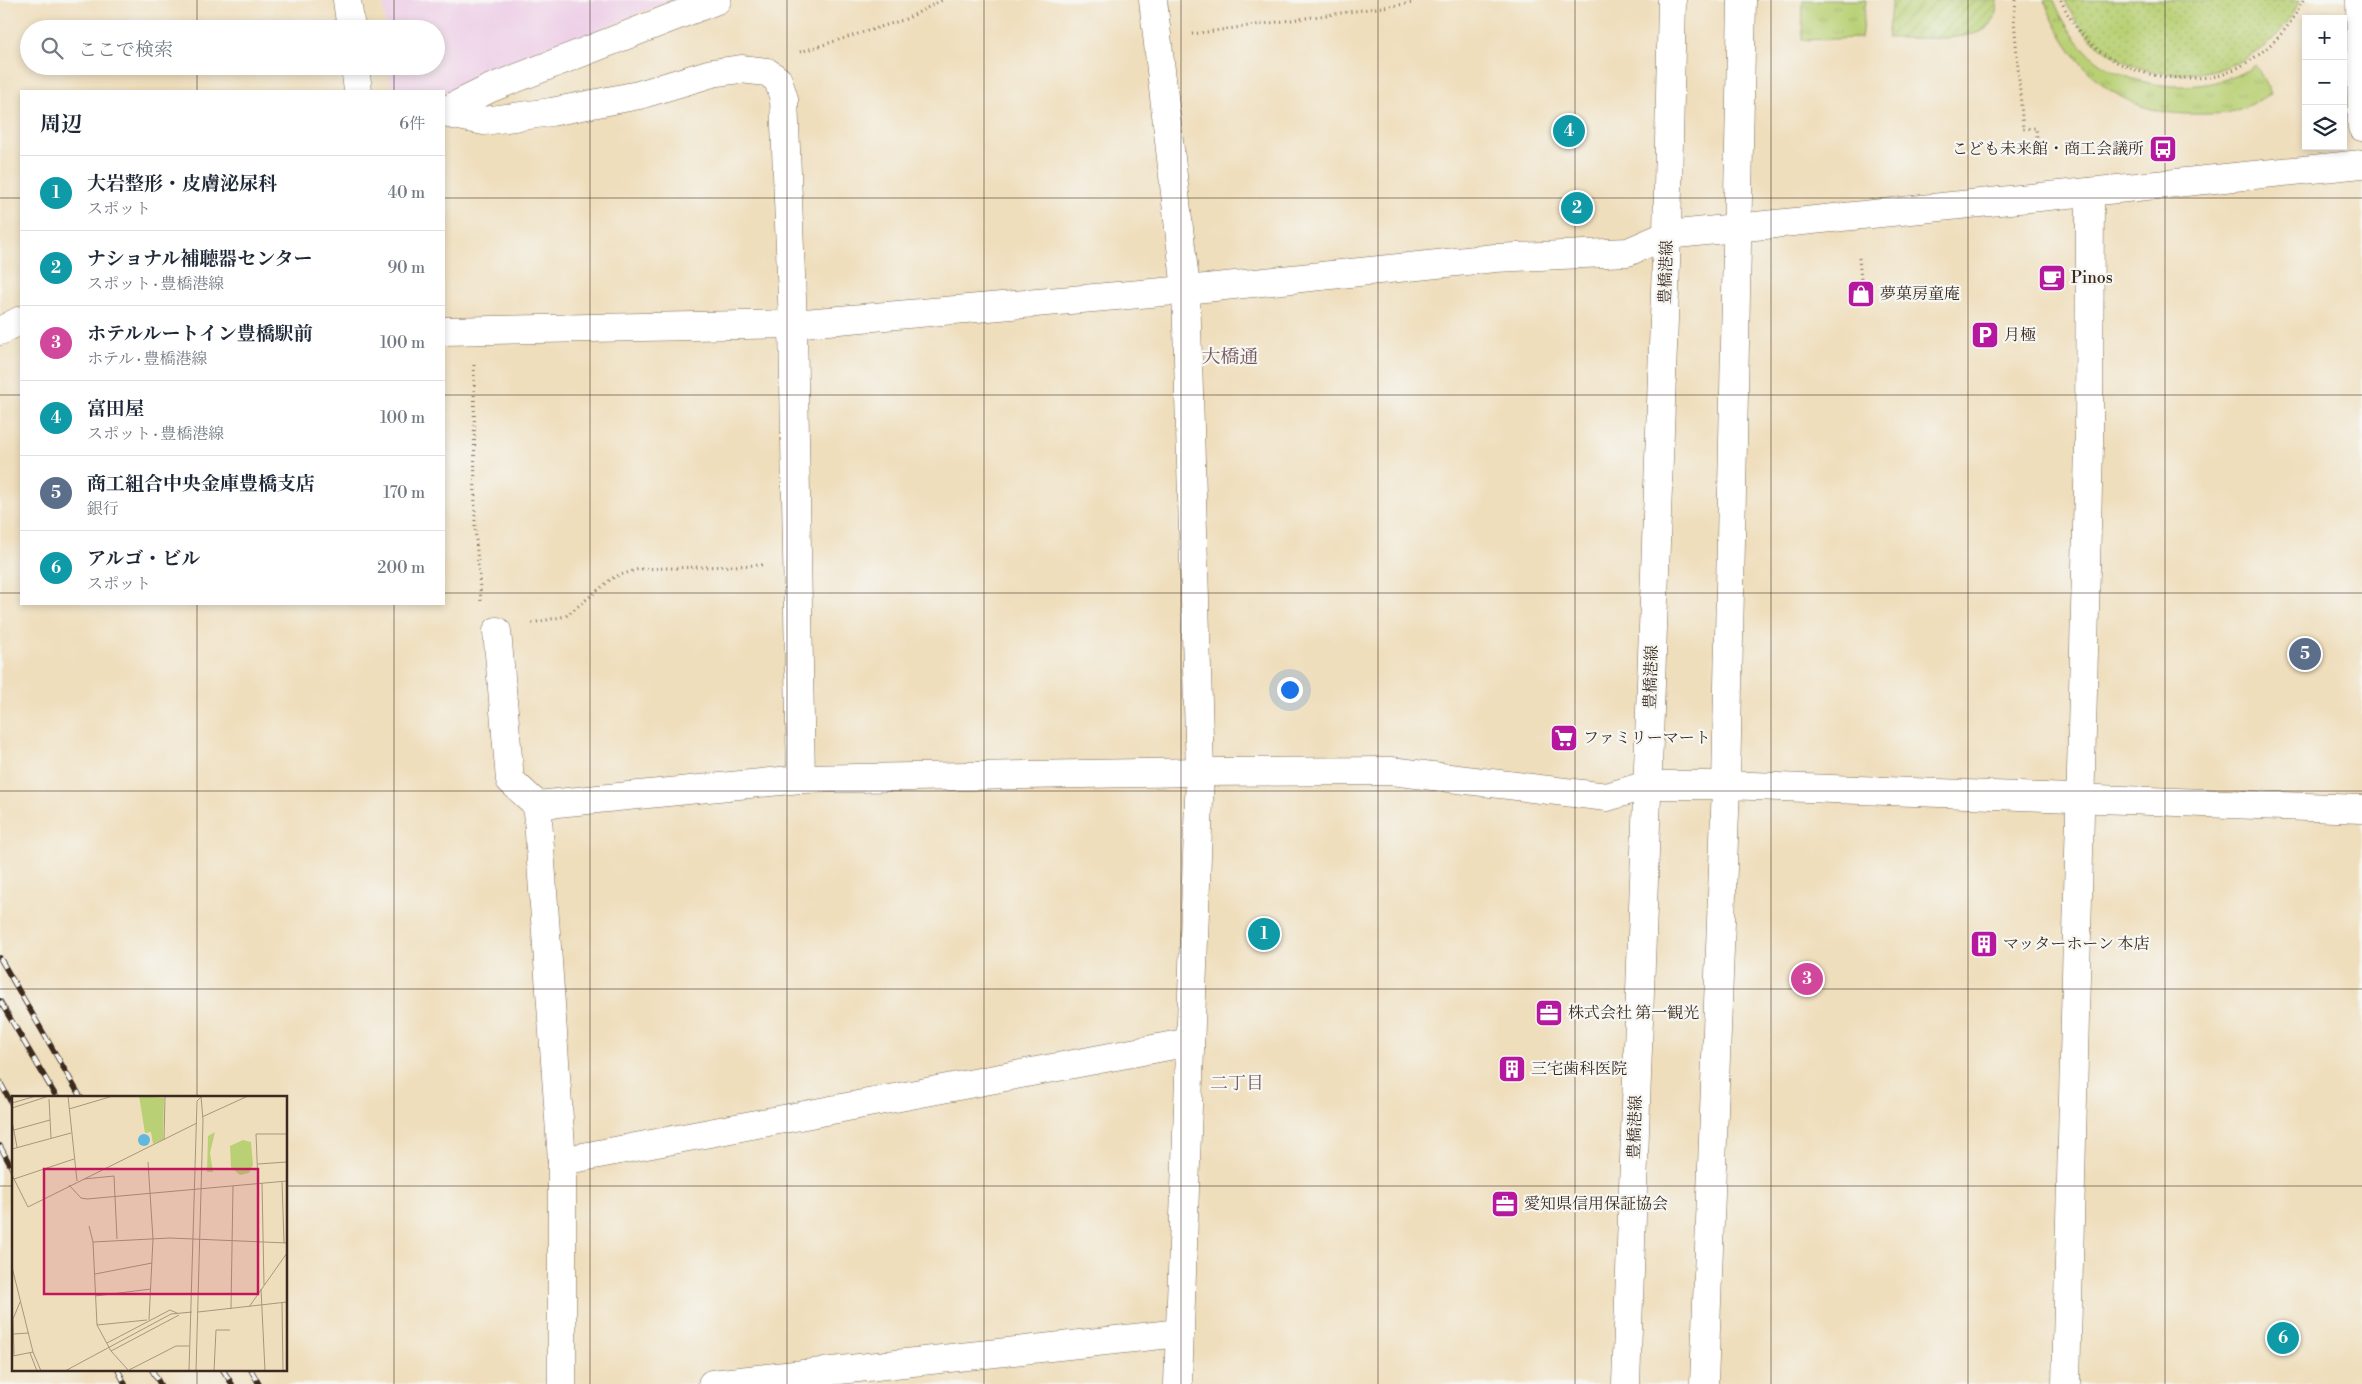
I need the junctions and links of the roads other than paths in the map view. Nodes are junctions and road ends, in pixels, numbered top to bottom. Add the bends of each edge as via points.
1 (347, 0) edge
2 (717, 0) edge
3 (1153, 0) edge
4 (1672, 0) edge
5 (1742, 0) edge
6 (2360, 0) edge
7 (349, 20) edge
8 (356, 75) edge
9 (358, 90) edge
10 (445, 111) edge
11 (445, 112) edge
12 (2362, 127) edge
13 (2362, 164) edge
14 (2090, 192) junction
15 (1736, 228) junction
16 (1667, 235) junction
17 (1186, 290) junction
18 (20, 321) edge
19 (793, 324) junction
20 (0, 331) edge
21 (445, 331) edge
22 (497, 631) road end
23 (1200, 772) junction
24 (801, 779) junction
25 (1647, 785) junction
26 (1726, 785) junction
27 (2080, 798) junction
28 (537, 805) junction
29 (2362, 809) edge
30 (1190, 1042) junction
31 (562, 1161) junction
32 (1180, 1333) junction
33 (562, 1384) edge
34 (712, 1384) edge
35 (1178, 1384) edge
36 (1626, 1384) edge
37 (1704, 1384) edge
38 (2066, 1384) edge

1 - 7 street
2 - 10 street via 491,88
3 - 17 street
4 - 16 street, 豊橋港線
5 - 15 street
6 - 12 street
8 - 9 street
11 - 19 street via 484,121 638,95 712,74 741,69 767,72 778,80 784,99
13 - 14 street
14 - 15 street
14 - 27 street via 2090,355
15 - 16 street
15 - 26 street
16 - 17 street via 1628,252 1495,258
16 - 25 street, 豊橋港線
17 - 19 street
17 - 23 street
18 - 20 street
19 - 21 street
19 - 24 street
22 - 28 street via 510,780
23 - 24 street
23 - 25 street via 1391,770 1607,797
23 - 30 street
24 - 28 street
25 - 26 street
25 - 36 street, 豊橋港線
26 - 27 street
26 - 37 street
27 - 29 street
27 - 38 street
28 - 31 street
30 - 31 street
30 - 32 street
31 - 33 street
32 - 34 street
32 - 35 street

